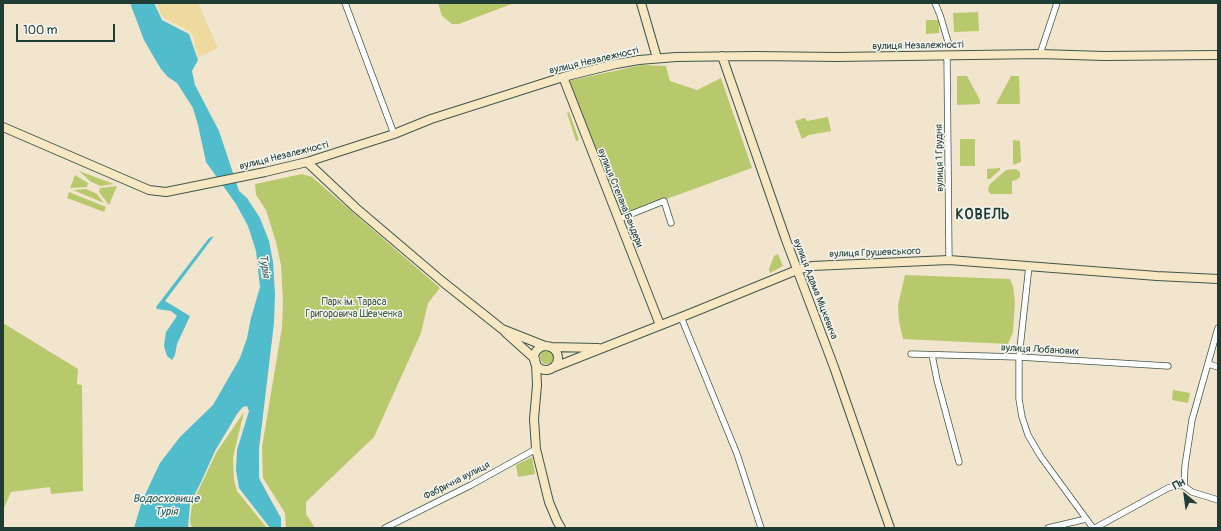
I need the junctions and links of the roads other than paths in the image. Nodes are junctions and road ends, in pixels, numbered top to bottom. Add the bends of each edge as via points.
1 (345, 3) edge
2 (641, 3) edge
3 (935, 3) edge
4 (1057, 3) edge
5 (948, 46) dead end
6 (1040, 54) junction
7 (1218, 55) edge
8 (722, 56) junction
9 (947, 56) junction
10 (657, 58) junction
11 (563, 77) junction
12 (3, 127) edge
13 (394, 134) junction
14 (307, 162) junction
15 (619, 219) junction
16 (672, 223) dead end
17 (949, 260) junction
18 (1029, 266) junction
19 (797, 270) junction
20 (1218, 279) edge
21 (681, 317) junction
22 (660, 325) junction
23 (1218, 328) edge
24 (502, 329) junction
25 (547, 346) junction
26 (601, 348) junction
27 (910, 354) dead end
28 (932, 355) junction
29 (1019, 358) junction
30 (535, 361) junction
31 (1208, 364) junction
32 (1168, 366) dead end
33 (1218, 367) edge
34 (551, 369) junction
35 (537, 385) junction
36 (536, 450) junction
37 (959, 462) dead end
38 (1184, 486) junction
39 (1218, 500) edge
40 (1086, 519) junction
41 (385, 528) edge
42 (561, 528) edge
43 (761, 528) edge
44 (890, 528) edge
45 (1048, 528) edge
46 (1094, 528) edge

1 - 13 street
2 - 10 street
3 - 5 street
4 - 6 street
6 - 7 street, вулиця Незалежності
6 - 9 street, вулиця Незалежності
8 - 9 street, вулиця Незалежності
8 - 10 street, вулиця Незалежності
8 - 19 street, вулиця Адама Міцкевича
9 - 17 street, вулиця 1 Грудня
10 - 11 street, вулиця Незалежності via 616,64
11 - 13 street, вулиця Незалежності via 432,119
11 - 15 street, вулиця Степана Бандери
12 - 14 street, вулиця Незалежності via 149,190 166,192
13 - 14 street, вулиця Незалежності
14 - 24 street via 356,208
15 - 16 street via 664,201
15 - 22 street, вулиця Степана Бандери
17 - 18 street, вулиця Грушевського
17 - 19 street, вулиця Грушевського via 820,265
18 - 20 street, вулиця Грушевського
18 - 29 street
19 - 21 street, вулиця Грушевського
19 - 44 street, вулиця Адама Міцкевича
21 - 22 street, вулиця Грушевського
21 - 43 street via 737,454
22 - 26 street, вулиця Грушевського
23 - 31 street
24 - 25 street
24 - 30 street
25 - 26 street, вулиця Грушевського
25 - 30 street via 538,349
25 - 34 street via 555,351 558,358
26 - 34 street
27 - 28 street, вулиця Лобанових
28 - 29 street, вулиця Лобанових
28 - 37 street
29 - 32 street, вулиця Лобанових
29 - 40 street via 1019,399 1028,435
30 - 34 street via 541,368
30 - 35 street
31 - 33 street
31 - 38 street via 1192,420
34 - 35 street
35 - 36 street via 534,419
36 - 41 street, Фабрична вулиця
36 - 42 street via 549,502
38 - 39 street via 1192,492
38 - 46 street via 1168,488
40 - 45 street
40 - 46 street

